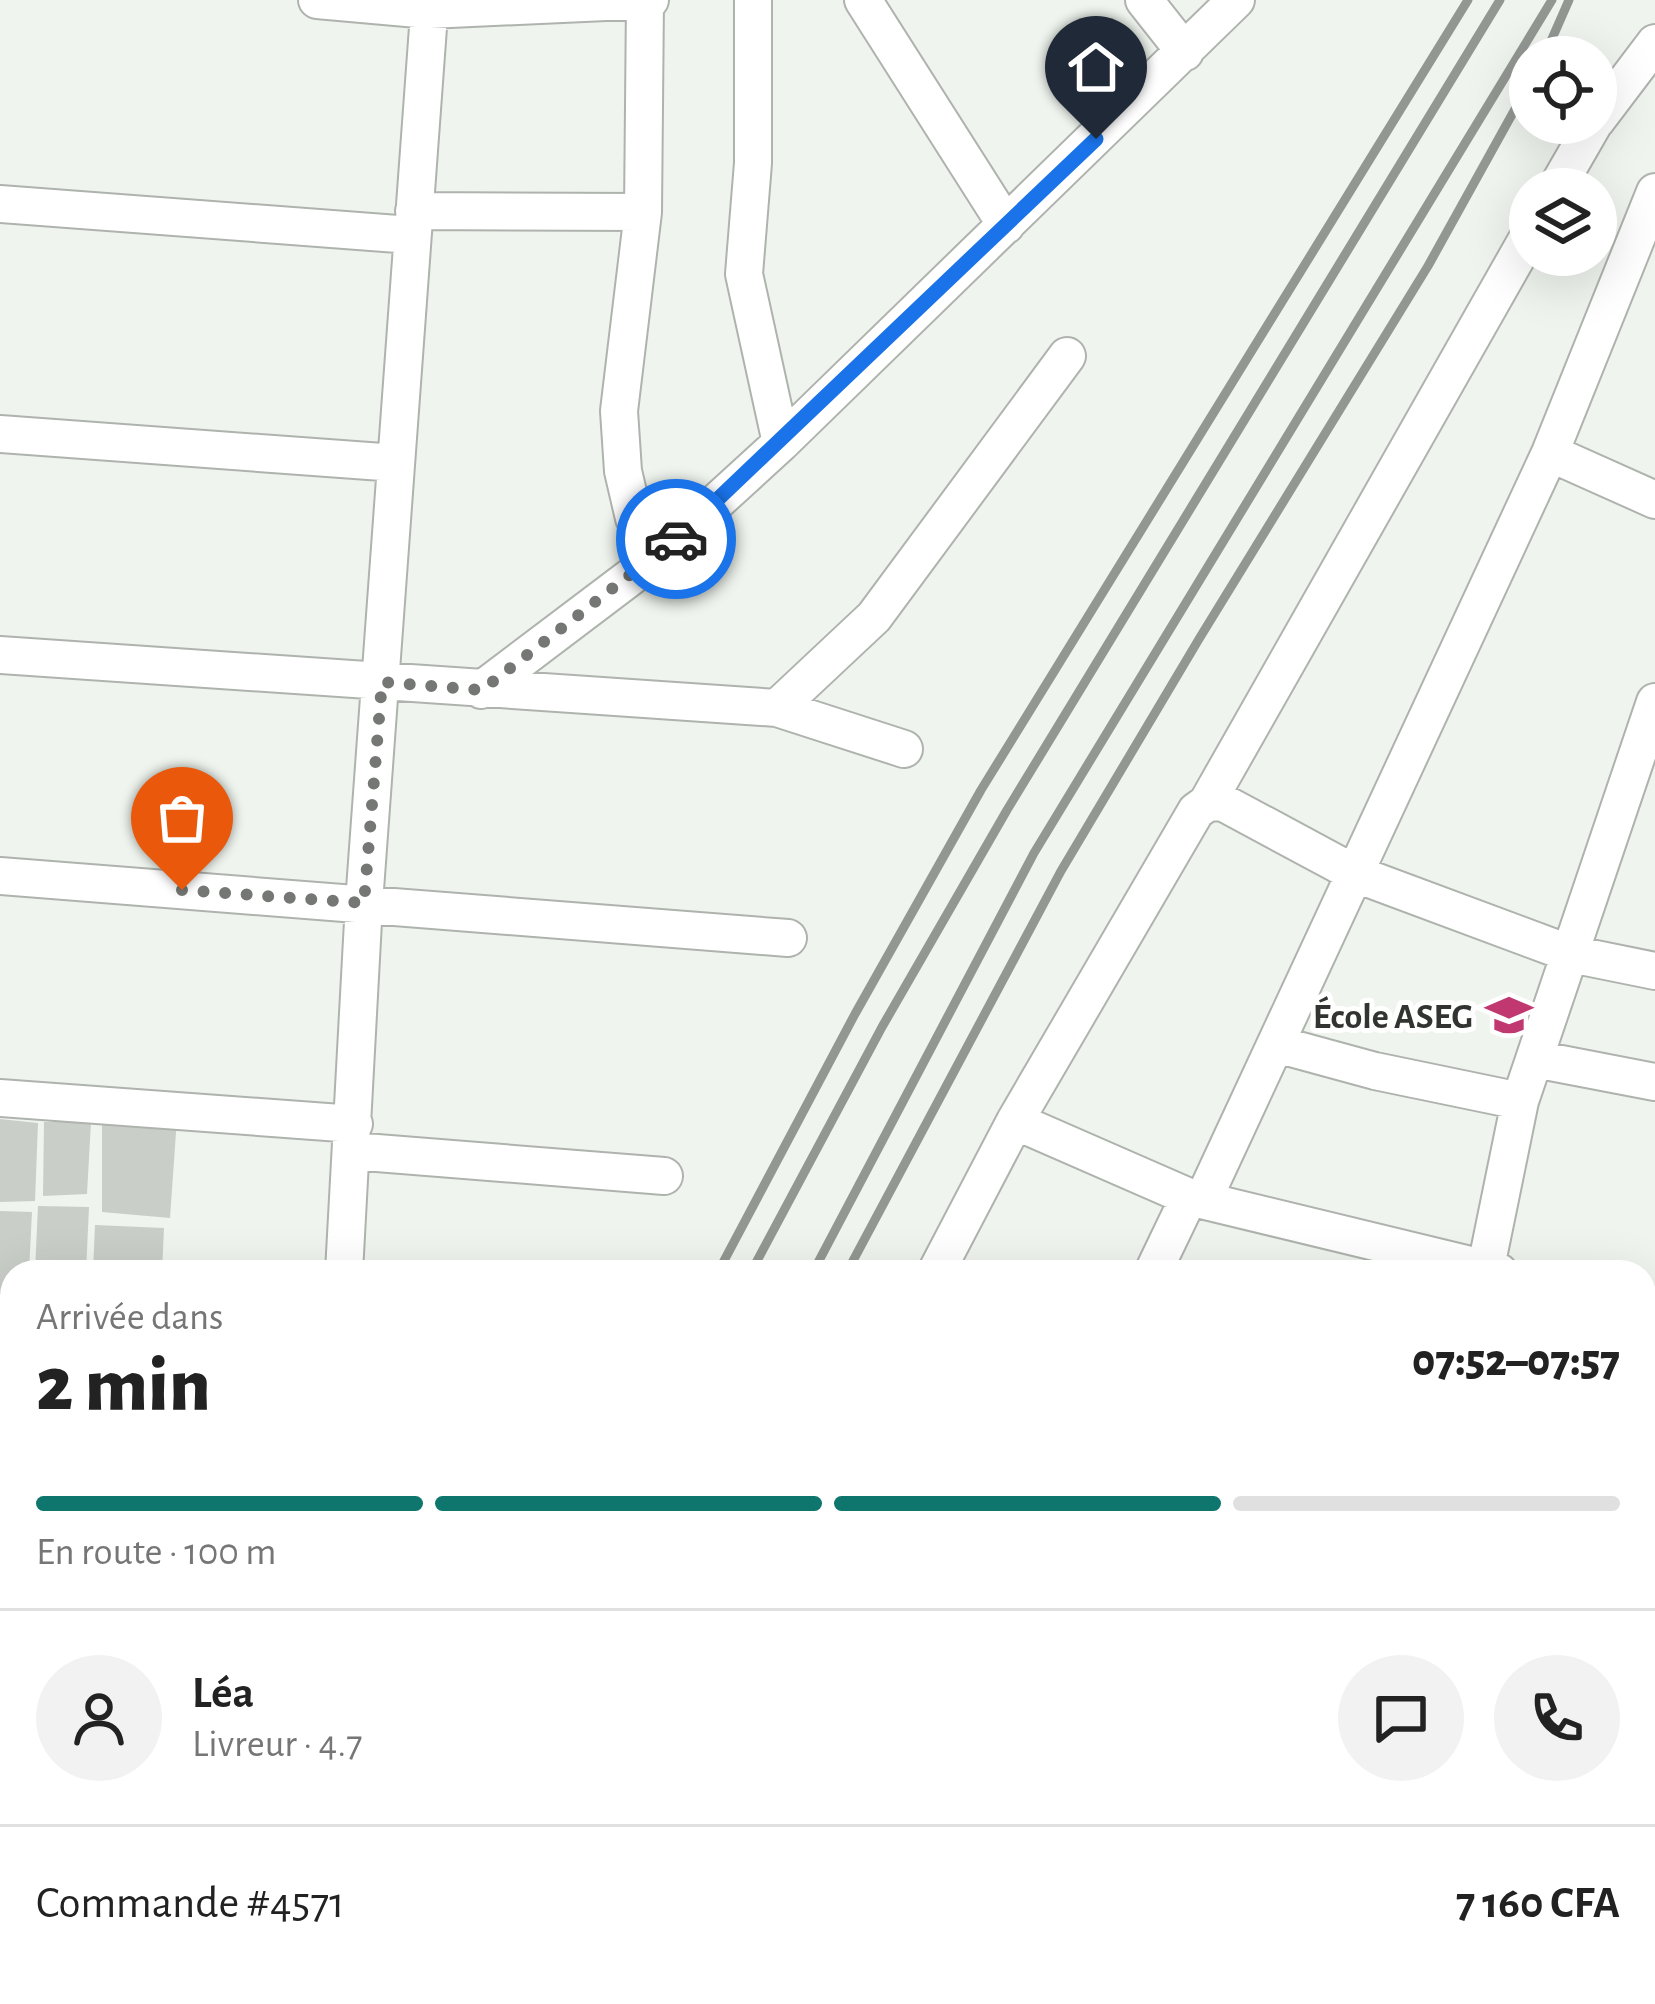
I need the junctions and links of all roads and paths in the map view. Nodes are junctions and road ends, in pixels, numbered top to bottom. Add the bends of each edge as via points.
1 (317, 0) edge
2 (647, 0) edge
3 (753, 0) edge
4 (862, 0) edge
5 (1144, 0) edge
6 (1236, 0) edge
7 (430, 5) edge
8 (1655, 43) edge
9 (1185, 52) junction
10 (1617, 93) edge
11 (1655, 192) edge
12 (0, 204) edge
13 (643, 212) junction
14 (413, 223) junction
15 (1006, 225) junction
16 (1509, 271) edge
17 (1067, 356) dead end
18 (0, 434) edge
19 (781, 443) junction
20 (1550, 453) junction
21 (397, 463) junction
22 (1655, 500) edge
23 (653, 560) junction
24 (0, 655) edge
25 (382, 682) junction
26 (482, 690) junction
27 (1655, 702) edge
28 (777, 708) junction
29 (904, 749) dead end
30 (1207, 803) junction
31 (1356, 874) junction
32 (0, 876) edge
33 (364, 903) junction
34 (788, 938) dead end
35 (1571, 954) junction
36 (1655, 971) edge
37 (1276, 1044) junction
38 (1535, 1059) junction
39 (1655, 1082) edge
40 (0, 1098) edge
41 (1520, 1101) junction
42 (1015, 1121) junction
43 (353, 1138) junction
44 (664, 1176) dead end
45 (1196, 1197) junction
46 (345, 1260) edge
47 (942, 1260) edge
48 (1161, 1260) edge
49 (1446, 1260) edge
50 (1492, 1260) edge

1 - 7 street
2 - 7 street
2 - 13 street
3 - 19 street via 745,274
4 - 15 street
5 - 9 street
6 - 9 street
7 - 14 street
8 - 10 street
9 - 15 street
11 - 20 street
12 - 14 street
13 - 14 street
13 - 23 street via 619,411 623,471
14 - 21 street
15 - 19 street
16 - 30 street
17 - 28 street via 874,617
18 - 21 street
19 - 23 street
20 - 22 street
20 - 31 street
21 - 25 street
23 - 26 street
24 - 25 street
25 - 26 street
25 - 33 street
26 - 28 street
27 - 35 street
28 - 29 street
30 - 31 street via 1222,802
30 - 42 street
31 - 35 street
31 - 37 street
32 - 33 street
33 - 34 street
33 - 43 street
35 - 36 street
35 - 38 street
37 - 41 street
37 - 45 street
38 - 39 street
38 - 41 street
40 - 43 street
41 - 50 street
42 - 45 street
42 - 47 street
43 - 44 street
43 - 46 street
45 - 48 street
45 - 49 street

